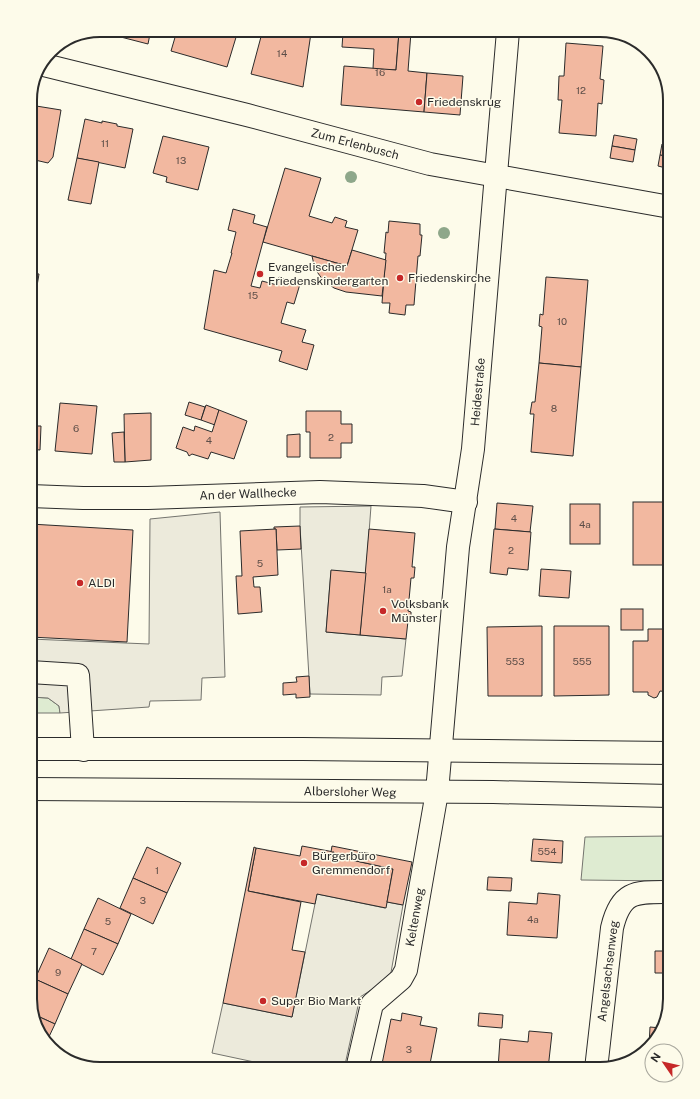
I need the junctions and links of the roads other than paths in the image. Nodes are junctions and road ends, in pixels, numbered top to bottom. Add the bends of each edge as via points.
1 (508, 37) edge
2 (47, 66) edge
3 (496, 176) junction
4 (663, 206) edge
5 (37, 496) edge
6 (466, 502) junction
7 (37, 672) edge
8 (37, 749) edge
9 (83, 750) junction
10 (441, 751) junction
11 (663, 753) edge
12 (37, 789) edge
13 (437, 792) junction
14 (663, 796) edge
15 (663, 892) edge
16 (359, 1062) edge
17 (597, 1062) edge

1 - 3 street, Heidestraße
2 - 3 street, Zum Erlenbusch via 430,164
3 - 4 street, Zum Erlenbusch
3 - 6 street, Heidestraße via 473,449
5 - 6 street, An der Wallhecke via 148,498 320,492 423,496
6 - 10 street, Heidestraße via 458,547
7 - 9 street via 78,675
8 - 9 street
9 - 10 street
10 - 11 street
10 - 13 street, Keltenweg
12 - 13 street, Albersloher Weg
13 - 14 street, Albersloher Weg
13 - 16 street, Keltenweg via 406,970 401,979 372,1004
15 - 17 street, Angelsachsenweg via 639,892 620,905 615,915

